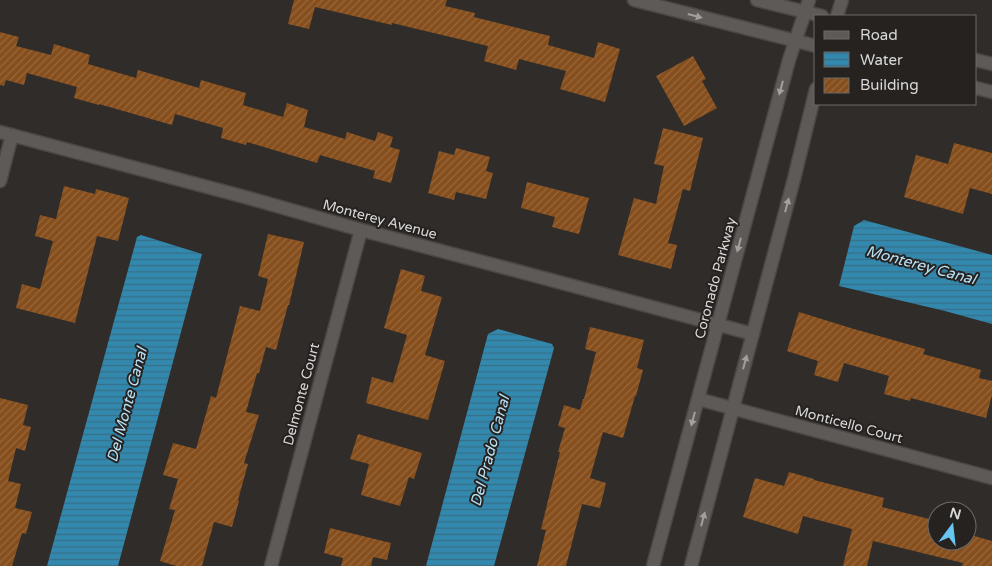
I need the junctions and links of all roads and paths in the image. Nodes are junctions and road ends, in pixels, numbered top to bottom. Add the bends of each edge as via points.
1 (634, 0) edge
2 (758, 0) edge
3 (842, 0) edge
4 (807, 6) edge
5 (820, 15) edge
6 (837, 15) edge
7 (795, 41) junction
8 (814, 46) edge
9 (977, 60) edge
10 (992, 64) edge
11 (977, 88) edge
12 (992, 92) edge
13 (814, 97) edge
14 (6, 134) edge
15 (0, 181) edge
16 (360, 230) junction
17 (717, 325) junction
18 (752, 334) junction
19 (698, 399) junction
20 (732, 408) junction
21 (992, 478) edge
22 (271, 566) edge
23 (653, 566) edge
24 (691, 566) edge

1 -> 7 street
2 - 4 street
3 - 6 street
4 - 5 street
4 - 7 street, Coronado Parkway
7 - 8 street
7 -> 17 street, Coronado Parkway
9 - 10 street
11 - 12 street
18 -> 13 street
14 - 15 street
14 - 16 street, Monterey Avenue
16 - 17 street, Monterey Avenue
16 - 22 street, Delmonte Court
17 - 18 street, Monterey Avenue
17 - 19 street, Coronado Parkway
20 -> 18 street
19 - 20 street, Monticello Court
19 -> 23 street, Coronado Parkway
20 - 21 street, Monticello Court
24 -> 20 street

